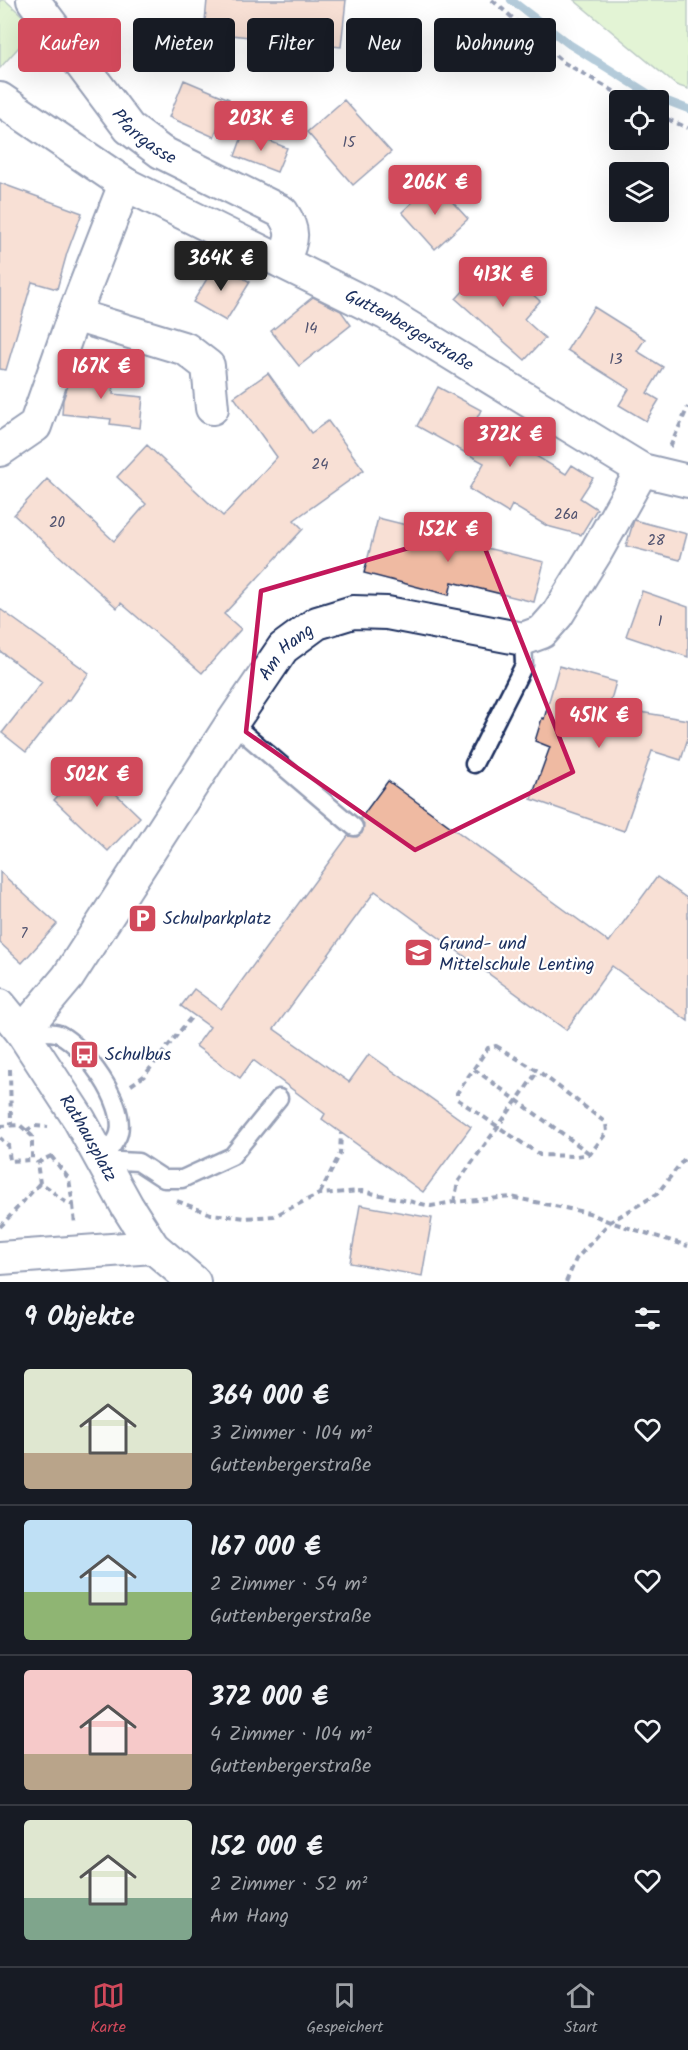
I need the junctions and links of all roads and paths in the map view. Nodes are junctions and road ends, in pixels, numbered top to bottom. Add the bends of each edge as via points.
1 (33, 0) edge
2 (492, 0) edge
3 (612, 90) edge
4 (0, 99) edge
5 (669, 120) edge
6 (688, 128) edge
7 (125, 184) junction
8 (283, 262) junction
9 (74, 315) junction
10 (688, 407) edge
11 (212, 408) dead end
12 (0, 450) edge
13 (663, 475) edge
14 (523, 639) junction
15 (232, 723) junction
16 (474, 764) dead end
17 (354, 827) dead end
18 (0, 1005) edge
19 (193, 1015) dead end
20 (22, 1032) junction
21 (473, 1069) junction
22 (538, 1071) junction
23 (144, 1076) dead end
24 (279, 1098) dead end
25 (516, 1101) junction
26 (0, 1126) edge
27 (34, 1126) dead end
28 (498, 1126) junction
29 (26, 1131) junction
30 (341, 1133) dead end
31 (0, 1138) edge
32 (590, 1154) junction
33 (688, 1154) edge
34 (32, 1160) junction
35 (102, 1160) junction
36 (37, 1163) junction
37 (164, 1179) junction
38 (40, 1183) junction
39 (319, 1194) junction
40 (454, 1202) junction
41 (610, 1222) junction
42 (0, 1227) edge
43 (688, 1245) edge
44 (153, 1247) junction
45 (0, 1258) edge
46 (159, 1282) edge
47 (194, 1282) edge
48 (566, 1282) edge

1 - 8 street, Pfarrgasse via 129,128 161,152 282,212 292,227
2 - 3 path via 563,62
4 - 7 street, Guttenbergerstraße
5 - 6 path
7 - 8 street, Guttenbergerstraße
7 - 9 street
8 - 13 street, Guttenbergerstraße via 387,314
9 - 11 street via 186,349 208,366
9 - 12 street via 35,426
10 - 13 path
13 - 14 street via 596,552 557,615 542,632
14 - 15 street, Am Hang via 387,613 353,612 318,623 283,648
14 - 16 lane via 524,665
15 - 17 lane
15 - 20 street, Am Hang via 68,977
18 - 20 street, Rathausplatz
19 - 23 path
20 - 35 street, Rathausplatz
20 - 35 lane via 57,1033 84,1054 114,1097 119,1134
21 - 22 path via 488,1048 496,1046
21 - 25 path
21 - 28 path via 457,1099
22 - 25 path
22 - 32 path via 606,1123 607,1132
24 - 37 lane via 232,1156 182,1179
25 - 28 path
25 - 32 path
26 - 29 path via 20,1125
27 - 29 path
28 - 32 path via 540,1155
28 - 40 path via 458,1182
29 - 34 path via 32,1136
30 - 39 path via 340,1154
31 - 34 path via 8,1145 10,1161
33 - 41 path via 657,1194
34 - 36 path
35 - 37 lane via 138,1162
35 - 44 street, Rathausplatz
36 - 38 path
36 - 38 path via 51,1156 69,1179 73,1205 63,1202
37 - 39 path via 166,1194 183,1204 211,1214 246,1218 274,1216
38 - 42 path
39 - 40 path via 362,1191 431,1206
40 - 41 path via 511,1197 589,1213
41 - 43 path
41 - 48 path via 576,1259
44 - 45 street
44 - 46 street
44 - 47 street

